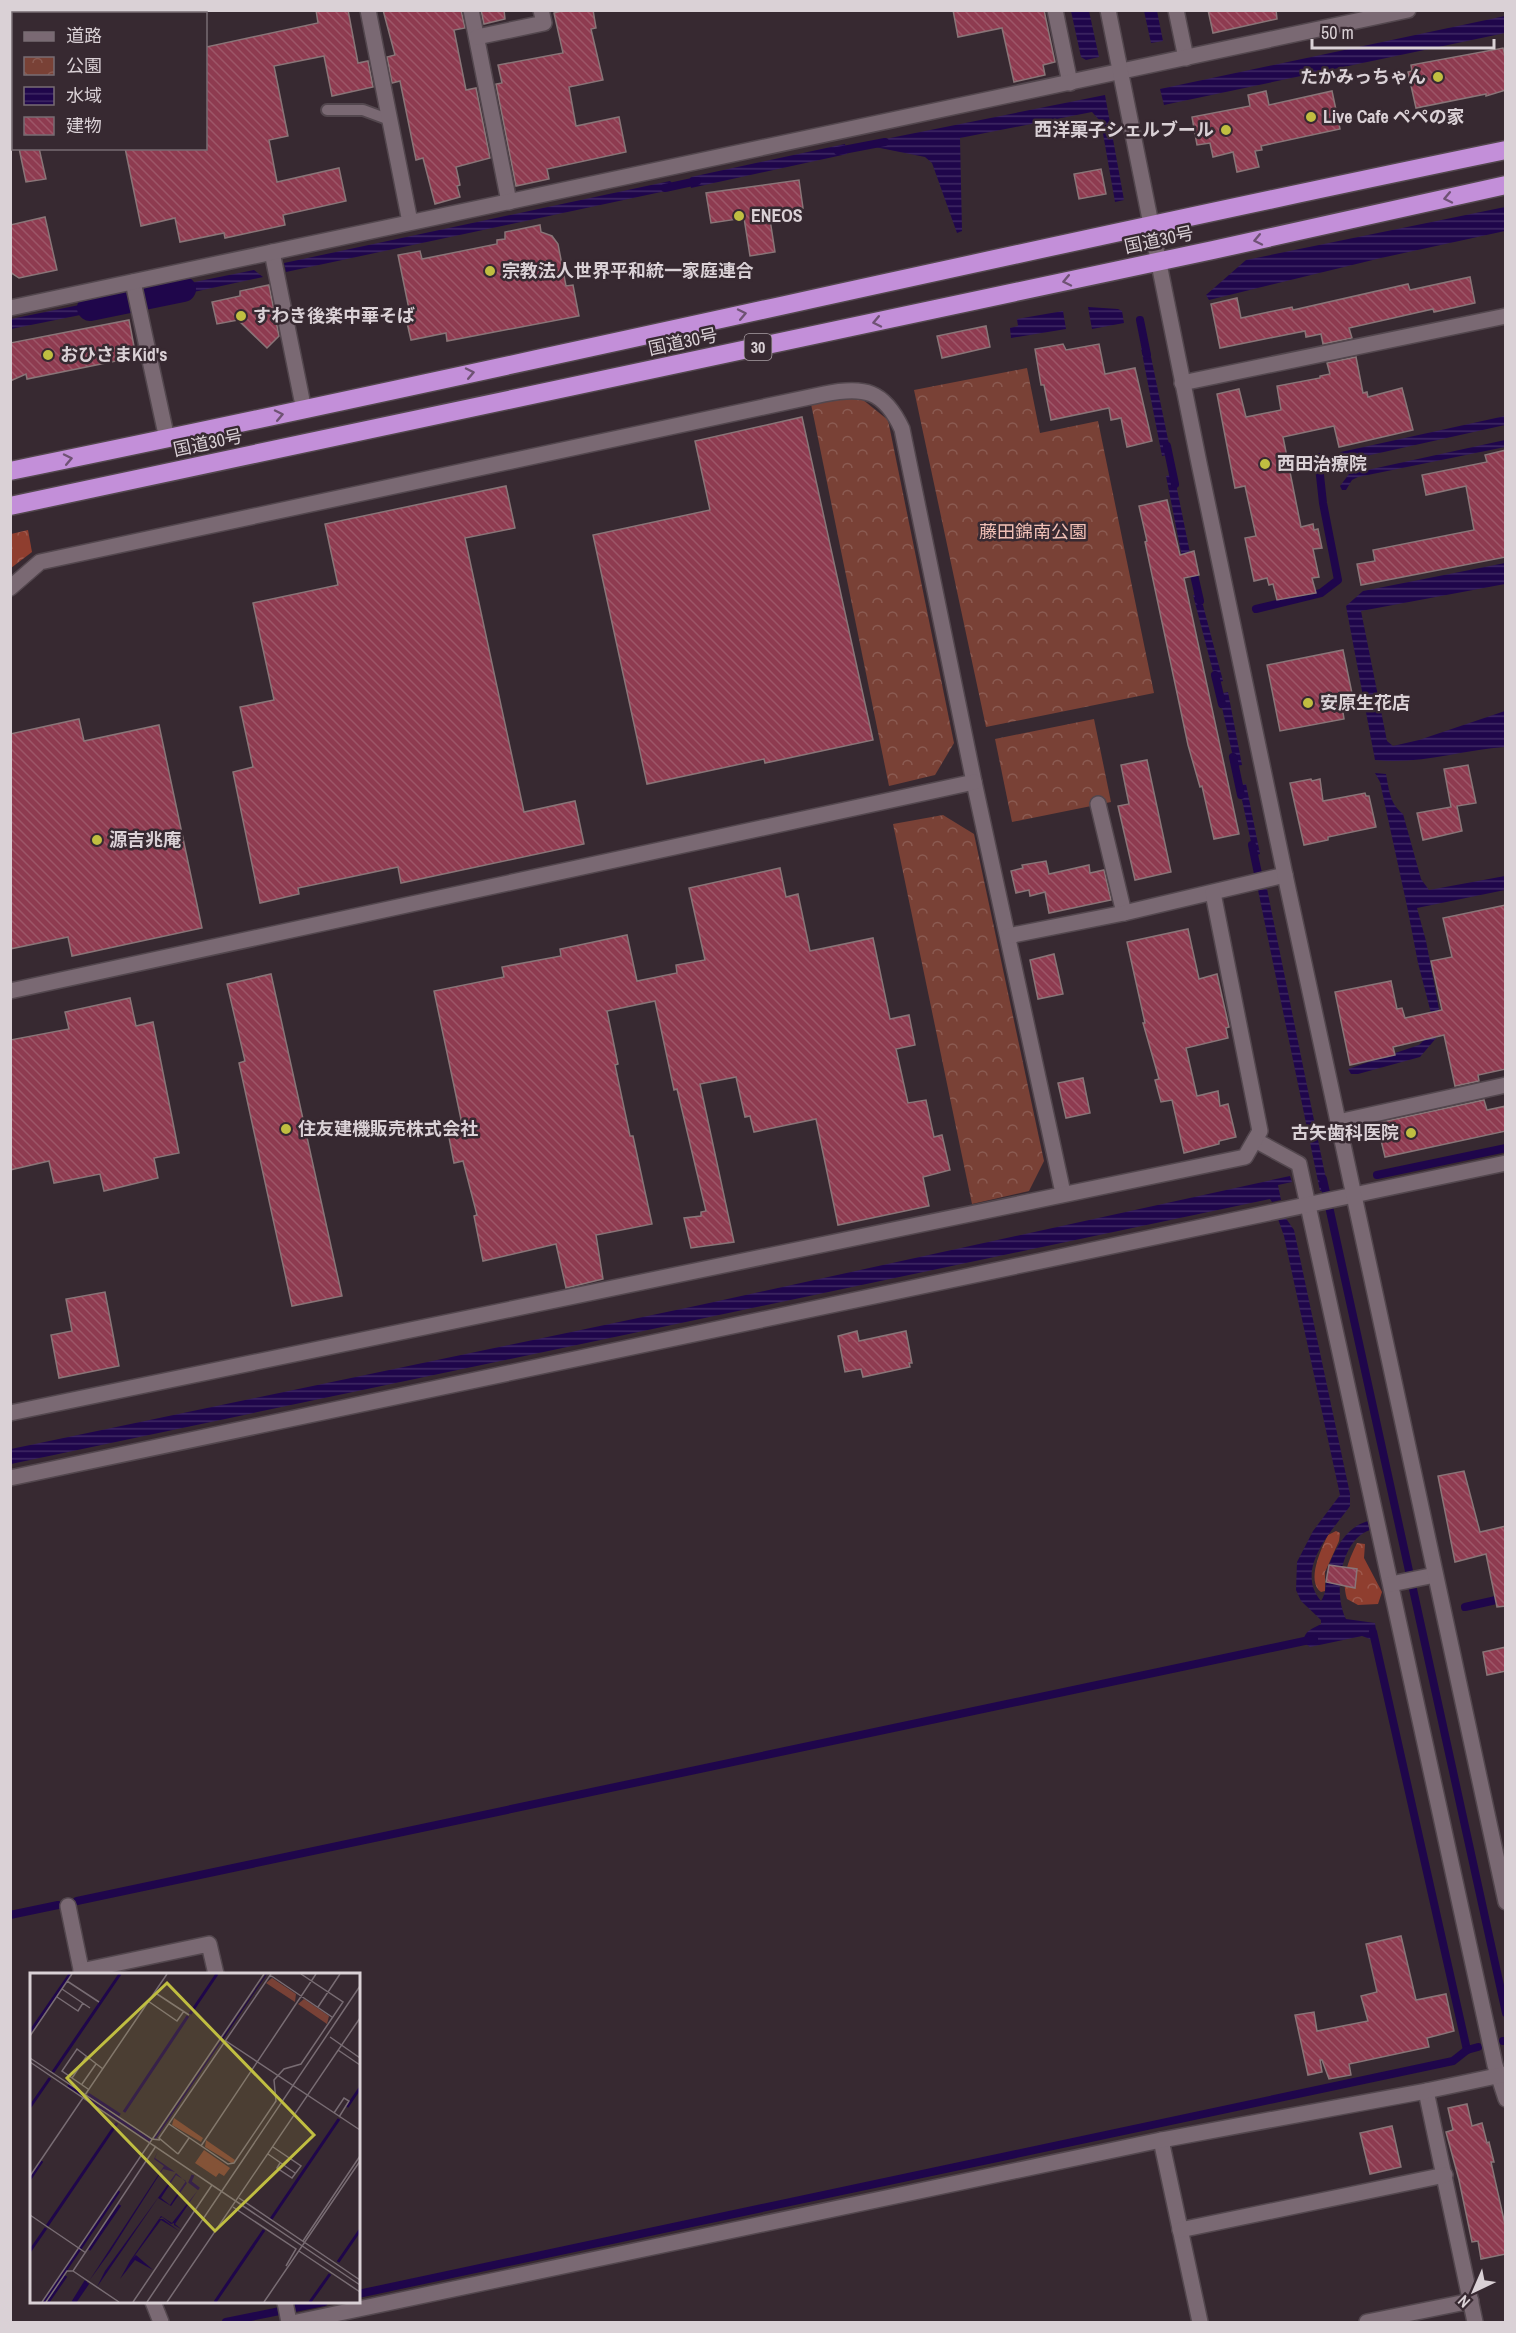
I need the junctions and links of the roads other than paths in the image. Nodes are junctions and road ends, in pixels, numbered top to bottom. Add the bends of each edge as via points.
1 (368, 10) edge
2 (471, 10) edge
3 (541, 10) edge
4 (1055, 10) edge
5 (1108, 10) edge
6 (1176, 10) edge
7 (1408, 10) edge
8 (477, 37) junction
9 (1186, 58) junction
10 (1121, 72) junction
11 (1070, 83) junction
12 (327, 111) dead end
13 (390, 120) junction
14 (1506, 150) edge
15 (1506, 185) edge
16 (509, 202) junction
17 (410, 222) junction
18 (1150, 224) junction
19 (272, 252) junction
20 (1158, 262) junction
21 (134, 286) junction
22 (10, 308) edge
23 (1506, 316) edge
24 (1182, 383) junction
25 (304, 410) junction
26 (167, 439) junction
27 (10, 471) edge
28 (10, 506) edge
29 (10, 588) edge
30 (974, 782) junction
31 (1098, 804) dead end
32 (1285, 875) junction
33 (1213, 893) junction
34 (1124, 913) junction
35 (1008, 936) junction
36 (10, 991) edge
37 (1506, 1085) edge
38 (1338, 1122) junction
39 (1255, 1140) junction
40 (1506, 1163) edge
41 (1064, 1193) junction
42 (1354, 1195) junction
43 (1322, 1202) junction
44 (10, 1413) edge
45 (10, 1478) edge
46 (1434, 1575) junction
47 (1404, 1582) junction
48 (1506, 1902) edge
49 (68, 1906) dead end
50 (81, 1973) edge
51 (216, 1973) edge
52 (1502, 2075) edge
53 (1426, 2091) junction
54 (1506, 2098) edge
55 (1161, 2140) junction
56 (1444, 2175) junction
57 (1180, 2230) junction
58 (360, 2299) edge
59 (1471, 2301) junction
60 (154, 2303) edge
61 (339, 2303) edge
62 (289, 2313) edge
63 (161, 2322) edge
64 (1200, 2322) edge
65 (1367, 2322) edge
66 (1475, 2322) edge

1 - 13 street
2 - 8 street
3 - 8 street via 544,23
4 - 11 street
5 - 10 street
6 - 9 street
7 - 9 street
8 - 16 street
9 - 10 street
10 - 11 street
10 - 18 street
11 - 16 street
12 - 13 lane via 363,110
13 - 17 street
14 - 18 highway, 国道30号 / 30
15 -> 20 highway, 国道30号 / 30
16 - 17 street
17 - 19 street
18 - 20 street
25 -> 18 highway, 国道30号 / 30
19 - 21 street
19 - 25 street
20 - 24 street
20 -> 28 highway, 国道30号 / 30
21 - 22 street
21 - 26 street
23 - 24 street
24 - 32 street
26 -> 25 highway, 国道30号 / 30
27 -> 26 highway, 国道30号 / 30
29 - 30 street via 40,562 824,394 861,390 894,411 902,429
30 - 35 street
30 - 36 street
31 - 34 street
32 - 33 street
32 - 38 street
33 - 34 street
33 - 39 street via 1260,1131
34 - 35 street
35 - 41 street
37 - 38 street
38 - 42 street
39 - 41 street via 1245,1157
39 - 43 street via 1299,1164
40 - 42 street
41 - 44 street
42 - 43 street
42 - 46 street
43 - 45 street
43 - 47 street
46 - 47 street
46 - 48 street
47 - 52 street
49 - 50 street
50 - 51 street via 209,1944
52 - 53 street
52 - 54 street
53 - 55 street
53 - 56 street
55 - 57 street
55 - 58 street
56 - 57 street
56 - 59 street
57 - 64 street
59 - 65 street
59 - 66 street
60 - 63 street
61 - 62 street

